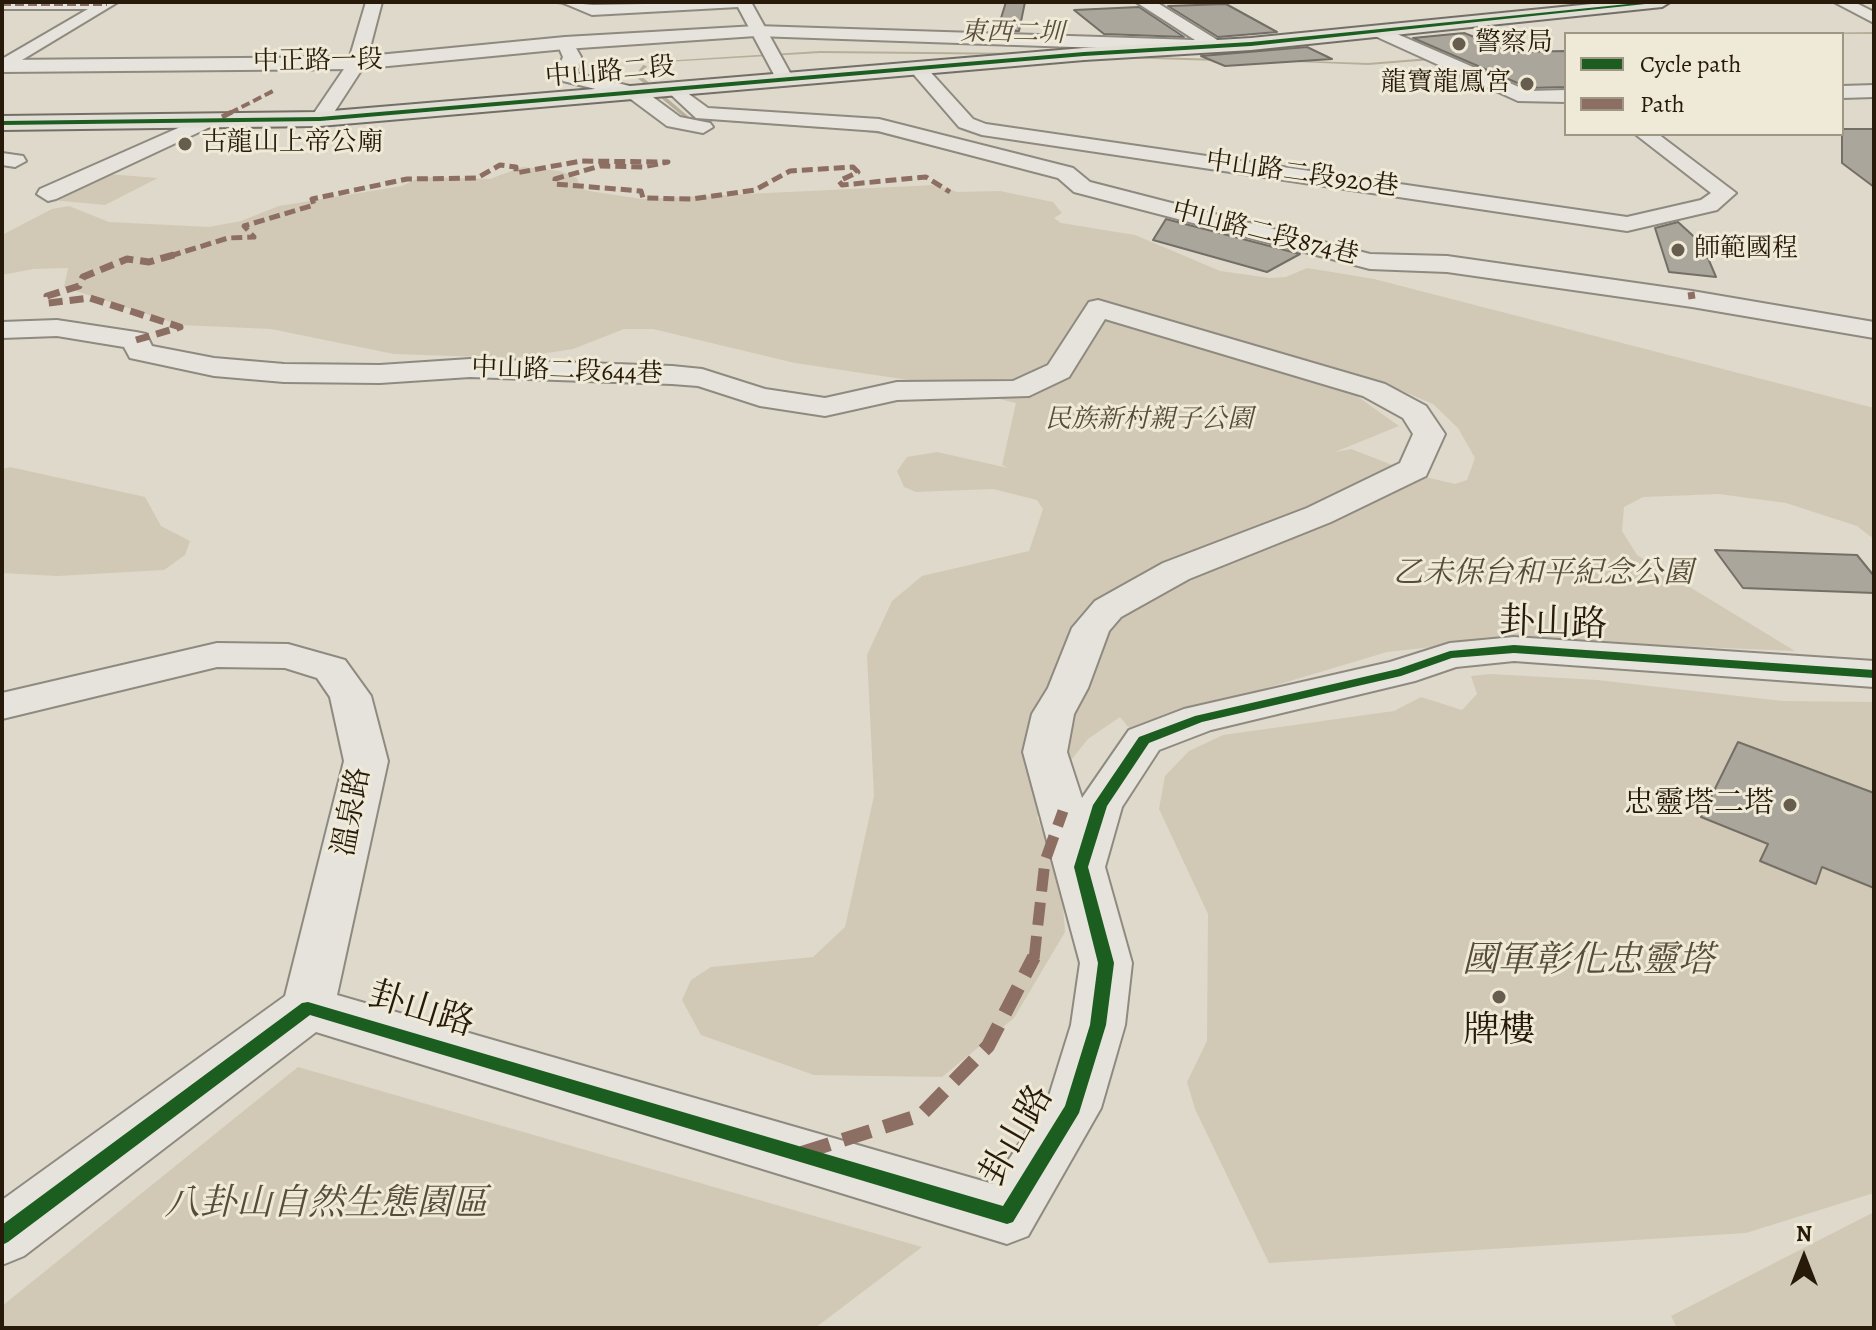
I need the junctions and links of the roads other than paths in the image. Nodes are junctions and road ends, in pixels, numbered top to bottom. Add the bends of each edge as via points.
1 (374, 2) edge
2 (569, 2) edge
3 (742, 2) edge
4 (1123, 2) edge
5 (1144, 2) edge
6 (1662, 2) edge
7 (1842, 2) edge
8 (108, 3) edge
9 (2, 4) edge
10 (1874, 18) edge
11 (756, 31) junction
12 (1381, 32) junction
13 (57, 33) junction
14 (15, 36) dead end
15 (565, 43) junction
16 (1192, 46) junction
17 (1220, 46) junction
18 (357, 63) junction
19 (3, 66) edge
20 (918, 69) junction
21 (785, 80) junction
22 (1874, 91) edge
23 (655, 92) junction
24 (1844, 92) edge
25 (1564, 96) edge
26 (695, 109) junction
27 (660, 113) junction
28 (320, 119) junction
29 (2, 123) edge
30 (203, 123) junction
31 (793, 130) dead end
32 (1648, 136) edge
33 (48, 194) dead end
34 (2, 330) edge
35 (1874, 330) edge
36 (1874, 674) edge
37 (2, 706) edge
38 (1081, 867) junction
39 (308, 1008) junction
40 (2, 1236) edge

1 - 18 street
2 - 3 street via 592,10
3 - 11 street
4 - 16 street
5 - 17 street
6 - 12 main road, 中山路二段
7 - 10 street
8 - 9 street
8 - 13 street
11 - 15 street, 中正路一段
11 - 16 street, 中正路一段
11 - 21 street
12 - 17 main road, 中山路二段
12 - 25 street via 1525,97
13 - 14 street
13 - 19 street
15 - 18 street, 中正路一段
15 - 23 street via 572,57 569,77
16 - 17 main road, 中山路二段
16 - 20 main road, 中山路二段
18 - 19 street, 中正路一段
18 - 28 street
20 - 21 main road, 中山路二段
20 - 32 street, 中山路二段920巷 via 966,123 982,129 1627,224 1709,205 1725,193
21 - 23 main road, 中山路二段
22 - 24 street
23 - 26 street
23 - 27 street
23 - 28 main road, 中山路二段
26 - 27 street
26 - 35 street, 中山路二段874巷 via 720,117 879,125 1386,264 1418,261
27 - 31 street via 674,122 709,128
28 - 30 main road, 中山路二段
29 - 30 main road, 中山路二段
30 - 33 street
34 - 38 street, 中山路二段644巷 via 57,328 136,340 140,352 214,367 284,373 470,368 672,375 825,407 897,391 1018,390 1059,371 1098,308 1374,390 1415,412 1429,434 1414,469 1319,515 1176,571 1108,609 1091,628 1053,714 1045,752
36 - 38 street, 卦山路 via 1514,649 1450,655 1401,672 1199,719 1144,740 1100,805
37 - 39 street, 溫泉路 via 217,655 288,656 331,669 350,696 366,761
38 - 39 street, 卦山路 via 1106,963 1098,1025 1073,1108 1007,1216
39 - 40 street

